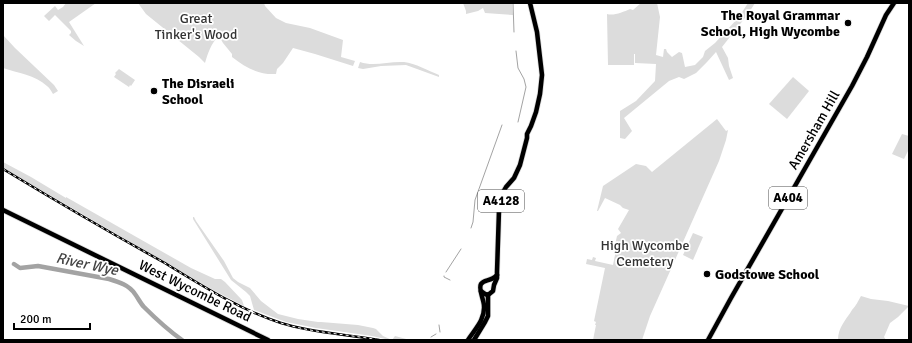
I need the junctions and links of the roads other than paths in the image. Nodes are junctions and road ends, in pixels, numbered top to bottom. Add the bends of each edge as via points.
1 (530, 3) edge
2 (894, 3) edge
3 (3, 210) edge
4 (497, 275) junction
5 (487, 280) junction
6 (494, 286) junction
7 (481, 292) junction
8 (488, 295) junction
9 (268, 340) edge
10 (468, 340) edge
11 (474, 340) edge
12 (708, 340) edge

1 - 4 main road, A4128 via 537,32 542,82 520,165 501,199
2 - 12 main road, Amersham Hill / A404 via 837,112
3 - 9 main road, West Wycombe Road
4 - 5 main road
4 - 6 main road, A4128
5 - 6 main road
5 - 7 main road via 481,284
6 - 8 main road
7 - 8 main road
7 - 10 main road via 483,315
8 - 11 main road via 488,316

